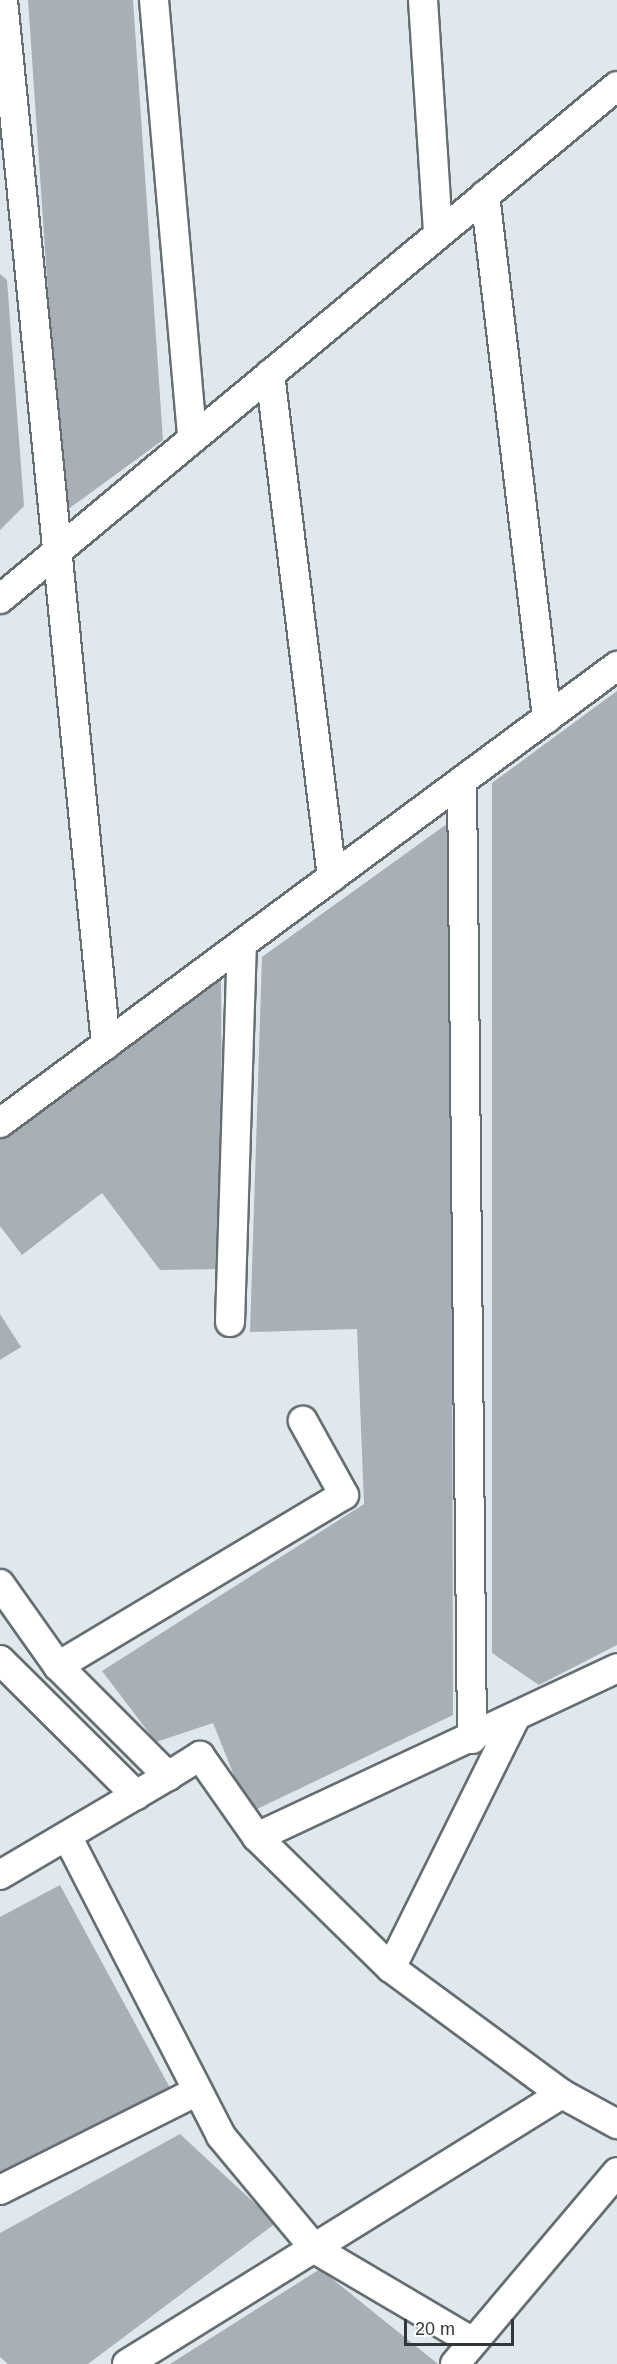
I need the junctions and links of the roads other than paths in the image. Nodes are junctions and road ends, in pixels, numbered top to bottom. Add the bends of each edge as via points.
1 (154, 0) edge
2 (423, 0) edge
3 (3, 19) edge
4 (617, 86) edge
5 (485, 195) junction
6 (438, 234) junction
7 (270, 374) junction
8 (192, 438) junction
9 (59, 550) junction
10 (0, 599) edge
11 (617, 666) edge
12 (547, 718) junction
13 (462, 781) junction
14 (332, 877) junction
15 (242, 944) junction
16 (106, 1045) junction
17 (0, 1124) edge
18 (230, 1322) dead end
19 (303, 1421) dead end
20 (0, 1584) edge
21 (0, 1660) edge
22 (58, 1666) junction
23 (617, 1668) edge
24 (515, 1718) junction
25 (472, 1739) junction
26 (168, 1776) junction
27 (136, 1796) junction
28 (67, 1836) junction
29 (257, 1837) junction
30 (0, 1875) edge
31 (391, 1968) junction
32 (198, 2091) junction
33 (562, 2094) junction
34 (616, 2122) edge
35 (617, 2172) edge
36 (0, 2190) edge
37 (315, 2249) junction
38 (473, 2342) junction
39 (127, 2364) edge
40 (455, 2364) edge

1 - 8 street
2 - 6 street
3 - 9 street
4 - 5 street
5 - 6 street
5 - 12 street
6 - 7 street
7 - 8 street
7 - 14 street
8 - 9 street
9 - 10 street
9 - 16 street
11 - 12 street
12 - 13 street
13 - 14 street
13 - 25 street
14 - 15 street
15 - 16 street
15 - 18 street
16 - 17 street
19 - 22 street via 344,1495
20 - 22 street
21 - 27 street
22 - 26 street
23 - 24 street
24 - 25 street
24 - 31 street
25 - 29 street
26 - 27 street
26 - 29 street via 200,1756
27 - 28 street
28 - 30 street
28 - 32 street
29 - 31 street
31 - 33 street
32 - 36 street
32 - 37 street via 221,2136
33 - 34 street
33 - 37 street
35 - 38 street
37 - 38 street
37 - 39 street
38 - 40 street

